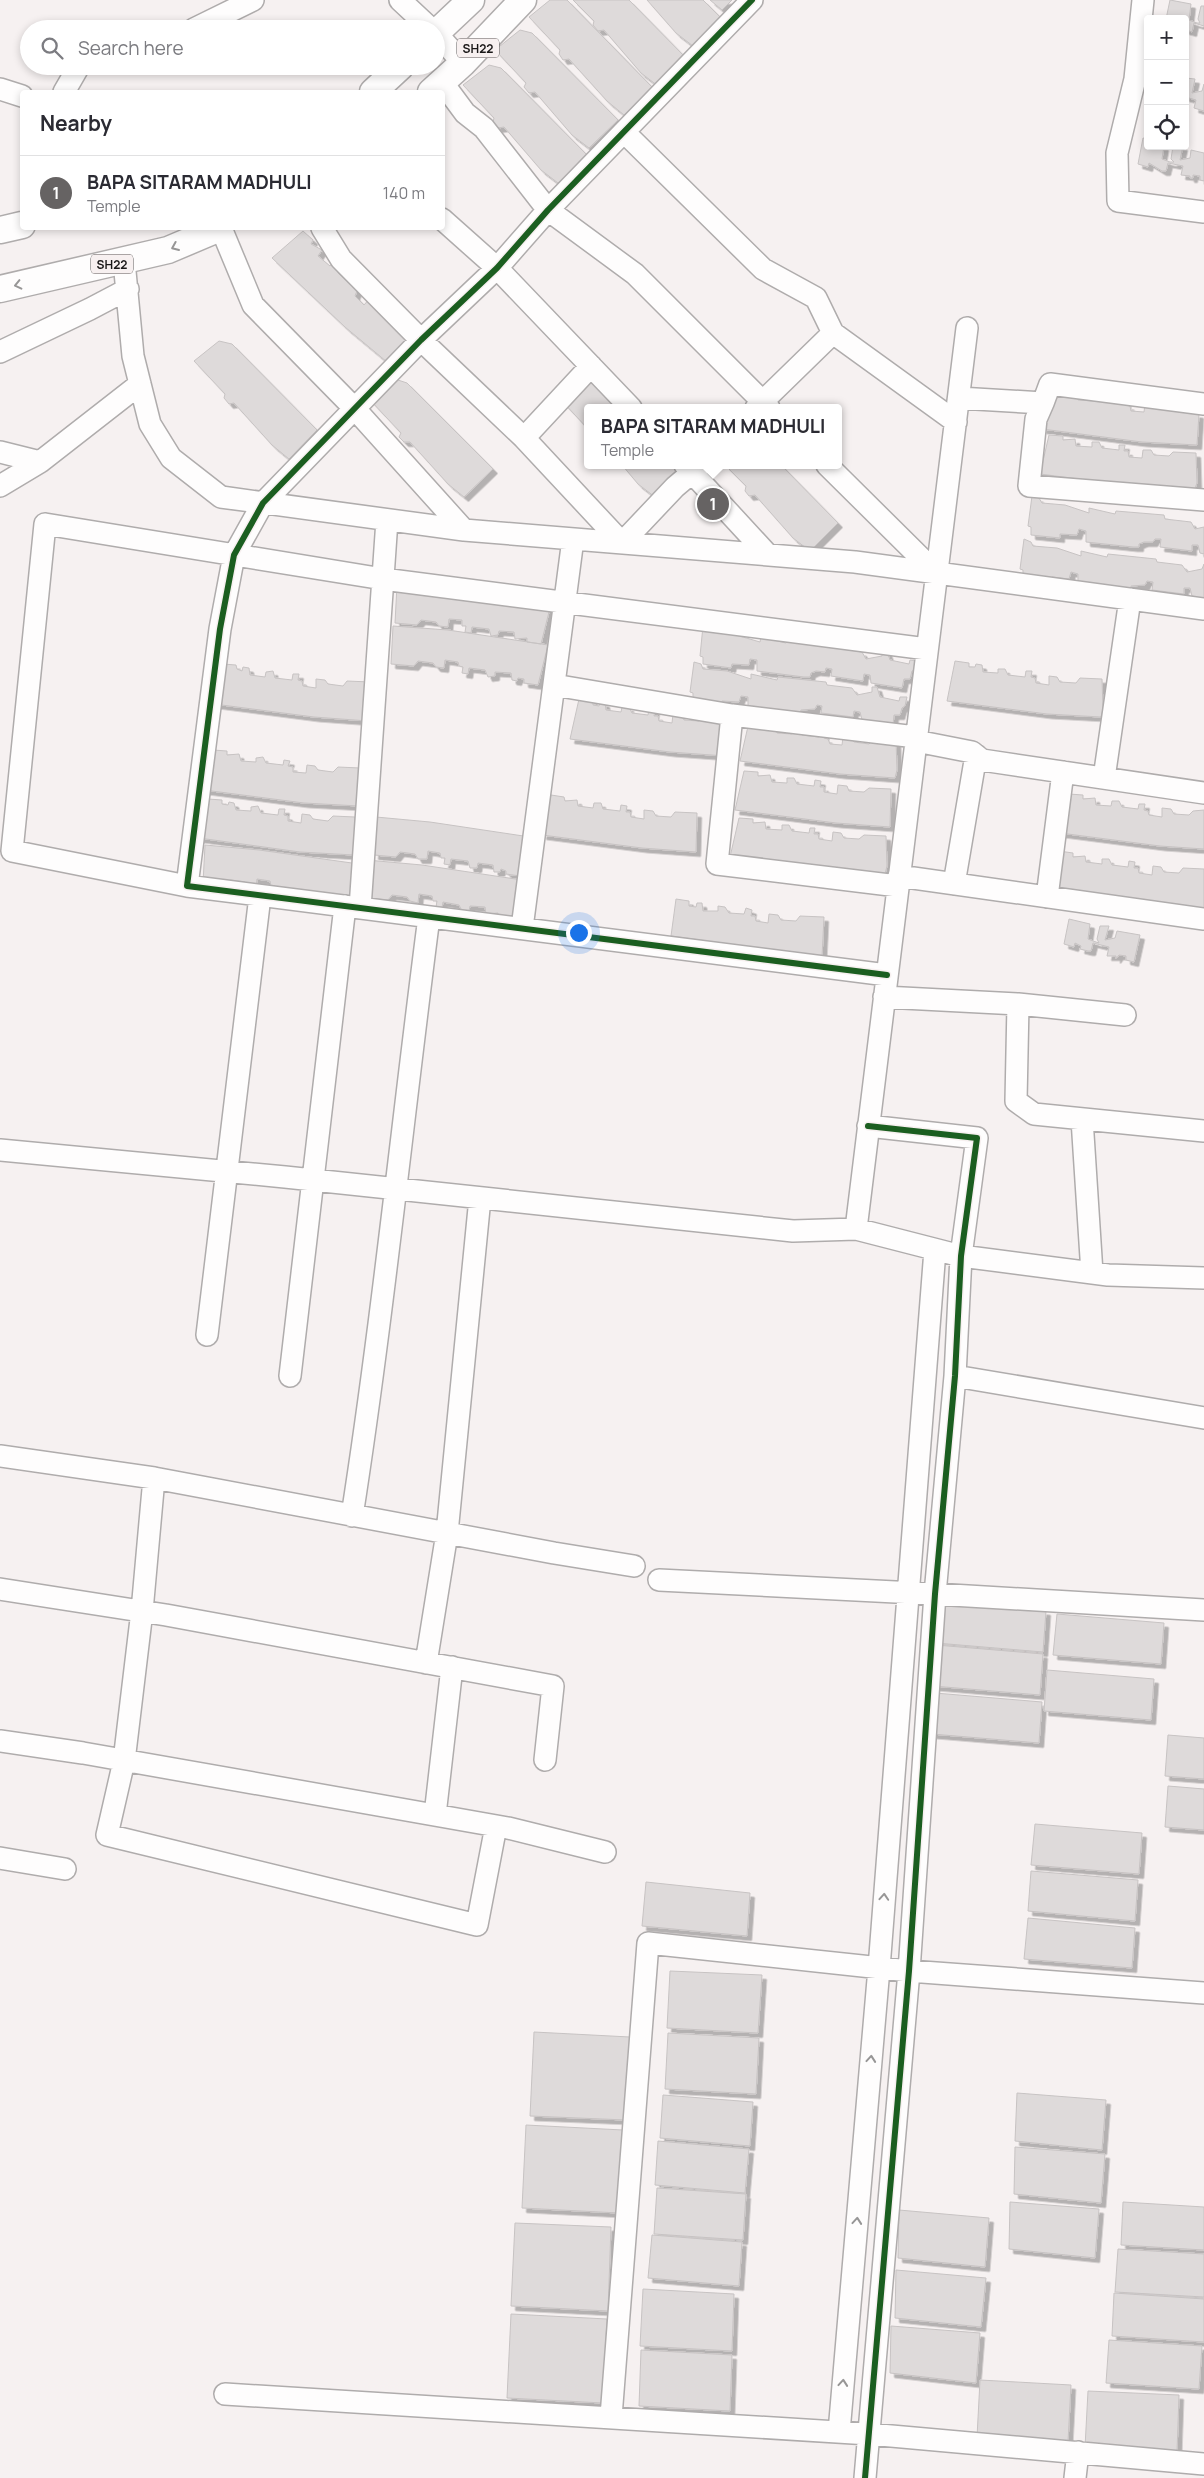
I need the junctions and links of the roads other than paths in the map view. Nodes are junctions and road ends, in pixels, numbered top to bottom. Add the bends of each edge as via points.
1 (253, 0) edge
2 (400, 0) edge
3 (471, 0) edge
4 (523, 0) edge
5 (752, 0) edge
6 (1143, 0) edge
7 (212, 20) edge
8 (421, 20) edge
9 (445, 25) edge
10 (445, 43) edge
11 (463, 63) junction
12 (73, 75) edge
13 (391, 75) edge
14 (436, 87) edge
15 (0, 89) edge
16 (65, 90) edge
17 (375, 90) edge
18 (20, 95) edge
19 (445, 95) edge
20 (624, 132) junction
21 (548, 210) junction
22 (1204, 212) edge
23 (445, 222) edge
24 (20, 225) edge
25 (0, 230) edge
26 (215, 230) edge
27 (221, 230) edge
28 (323, 230) edge
29 (124, 261) junction
30 (497, 268) junction
31 (128, 288) junction
32 (0, 289) edge
33 (967, 328) dead end
34 (833, 334) junction
35 (421, 340) junction
36 (0, 352) edge
37 (592, 366) junction
38 (140, 384) junction
39 (958, 398) junction
40 (1042, 402) junction
41 (627, 404) edge
42 (760, 404) edge
43 (764, 404) edge
44 (1204, 404) edge
45 (355, 409) junction
46 (956, 422) junction
47 (524, 438) junction
48 (0, 452) edge
49 (40, 462) junction
50 (692, 469) edge
51 (694, 469) edge
52 (831, 469) edge
53 (0, 486) edge
54 (1204, 500) edge
55 (263, 503) junction
56 (387, 520) junction
57 (464, 530) junction
58 (573, 539) junction
59 (622, 543) junction
60 (234, 555) junction
61 (768, 555) junction
62 (936, 573) junction
63 (383, 579) junction
64 (1130, 599) junction
65 (565, 603) junction
66 (1204, 609) edge
67 (927, 649) junction
68 (554, 685) junction
69 (732, 714) junction
70 (916, 739) junction
71 (976, 755) junction
72 (1063, 772) junction
73 (1104, 778) junction
74 (1204, 793) edge
75 (899, 881) junction
76 (954, 884) junction
77 (187, 886) junction
78 (260, 896) junction
79 (1048, 897) junction
80 (353, 907) junction
81 (429, 917) junction
82 (1204, 919) edge
83 (522, 928) junction
84 (887, 974) junction
85 (884, 997) junction
86 (1018, 1004) junction
87 (1125, 1015) dead end
88 (1082, 1119) junction
89 (868, 1126) junction
90 (1204, 1131) edge
91 (0, 1150) edge
92 (227, 1172) junction
93 (312, 1180) junction
94 (394, 1189) junction
95 (480, 1198) junction
96 (856, 1229) junction
97 (935, 1250) junction
98 (961, 1256) junction
99 (1092, 1273) junction
100 (1204, 1278) edge
101 (207, 1335) dead end
102 (290, 1376) dead end
103 (955, 1376) junction
104 (1204, 1418) edge
105 (0, 1456) edge
106 (154, 1478) junction
107 (352, 1516) junction
108 (447, 1533) junction
109 (634, 1566) dead end
110 (659, 1580) dead end
111 (0, 1589) edge
112 (907, 1592) junction
113 (935, 1594) junction
114 (1204, 1610) edge
115 (142, 1611) junction
116 (426, 1663) junction
117 (452, 1667) junction
118 (0, 1742) edge
119 (124, 1760) junction
120 (545, 1760) dead end
121 (435, 1815) junction
122 (496, 1826) junction
123 (605, 1852) dead end
124 (0, 1858) edge
125 (65, 1868) dead end
126 (879, 1968) junction
127 (909, 1971) junction
128 (1204, 1992) edge
129 (225, 2394) dead end
130 (611, 2417) junction
131 (839, 2432) junction
132 (869, 2434) junction
133 (1078, 2452) junction
134 (1194, 2468) edge
135 (865, 2478) edge
136 (1075, 2478) edge

1 - 7 street
2 - 8 street
3 - 9 main road, SH22
4 - 11 main road, SH22
5 - 20 street
6 - 22 street via 1135,79 1117,154 1118,201
10 - 11 street
11 - 14 main road, SH22
12 - 16 street
13 - 17 main road
15 - 18 street
19 - 21 street via 484,128
20 - 21 street
20 - 34 street via 763,269 816,298
21 - 30 street
21 - 42 street via 634,274
23 - 30 street
24 - 25 main road
26 -> 29 main road, SH22 via 168,250
27 - 45 street via 253,305
28 - 35 street via 341,259
29 - 31 street
29 -> 32 main road, SH22
30 - 35 street
30 - 37 street
31 - 36 street
31 - 38 street via 133,356
33 - 39 street
34 - 43 street
34 - 46 street
35 - 45 street
35 - 47 street
37 - 41 street
37 - 47 street
38 - 49 street
38 - 55 street via 150,424 171,458 221,498
39 - 40 street
39 - 46 street
40 - 44 street via 1050,384
40 - 54 street via 1036,419 1029,486
45 - 55 street
45 - 57 street
46 - 62 street
47 - 59 street
48 - 49 street
49 - 53 street
50 - 59 street
51 - 61 street
52 - 62 street
55 - 56 street
55 - 60 street
56 - 57 street
56 - 63 street
57 - 58 street
58 - 59 street
58 - 65 street
59 - 61 street
60 - 63 street
60 - 77 street via 220,629
60 - 77 street via 45,524 12,851
61 - 62 street
62 - 64 street
62 - 67 street
63 - 65 street
63 - 80 street
64 - 66 street
64 - 73 street
65 - 67 street
65 - 68 street
67 - 70 street
68 - 69 street
68 - 83 street
69 - 70 street
69 - 75 street via 717,864
70 - 71 street
70 - 75 street
71 - 72 street via 982,760
71 - 76 street
72 - 73 street
72 - 79 street
73 - 74 street
75 - 76 street
75 - 84 street
76 - 79 street
77 - 78 street
78 - 80 street
78 - 92 street
79 - 82 street
80 - 81 street
80 - 93 street
81 - 83 street
81 - 94 street
83 - 84 street
84 - 85 street
85 - 86 street
85 - 89 street
86 - 87 street
86 - 88 street via 1016,1101 1034,1114
88 - 90 street
88 - 99 street
89 - 96 street
89 - 98 street via 977,1138
91 - 92 street
92 - 93 street
92 - 101 street
93 - 94 street
93 - 102 street
94 - 95 street
94 - 107 street via 375,1370
95 - 96 street via 793,1231
95 - 108 street
96 - 97 street
97 - 98 street
97 - 112 street
98 - 99 street
98 - 103 street
99 - 100 street
103 - 104 street
103 - 113 street
105 - 106 street
106 - 107 street
106 - 115 street
107 - 108 street
108 - 109 street
108 - 116 street
110 - 112 street
111 - 115 street
112 - 113 street
126 -> 112 street
113 - 114 street
113 - 127 street
115 - 116 street
115 - 119 street
116 - 117 street
117 - 120 street via 553,1686
117 - 121 street
118 - 119 street
119 - 121 street
119 - 122 street via 107,1835 477,1925
121 - 122 street
122 - 123 street
124 - 125 street
126 - 127 street
126 - 130 street via 648,1943
131 -> 126 street
127 - 128 street
127 - 132 street
129 - 130 street
130 - 131 street
131 - 132 street
132 - 133 street
132 - 135 street
133 - 134 street
133 - 136 street

